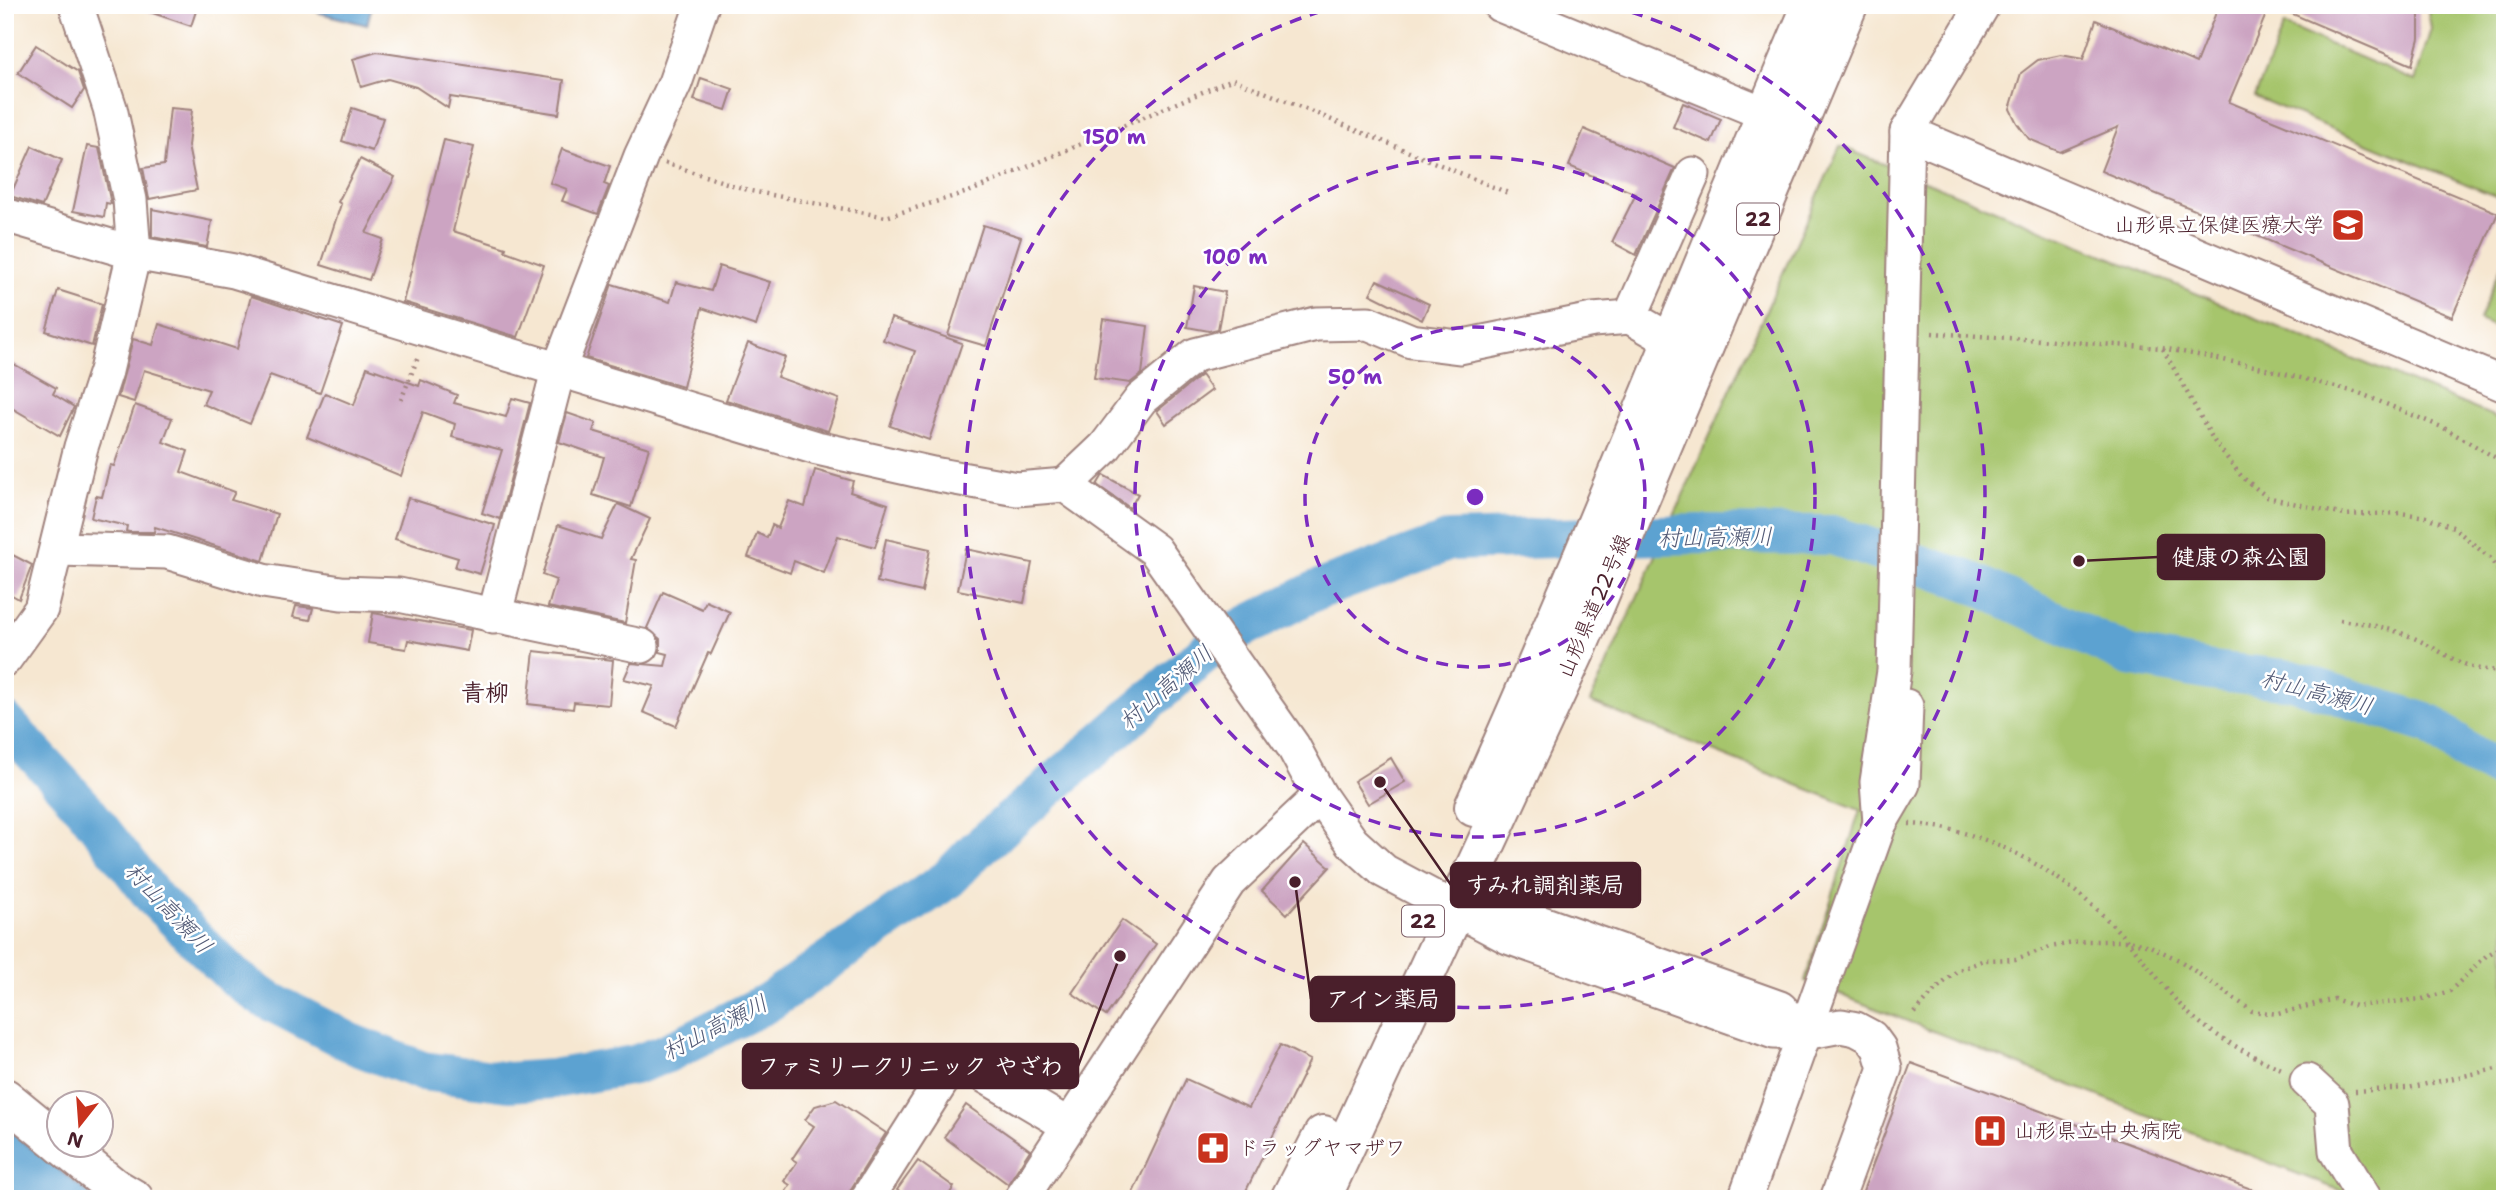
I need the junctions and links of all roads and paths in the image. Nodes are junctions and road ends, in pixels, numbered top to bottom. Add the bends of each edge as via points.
1 (76, 5) edge
2 (702, 5) edge
3 (1500, 5) edge
4 (1812, 5) edge
5 (1848, 5) edge
6 (1983, 5) edge
7 (1766, 114) junction
8 (1907, 132) junction
9 (641, 156) junction
10 (1693, 174) dead end
11 (1508, 192) dead end
12 (5, 215) edge
13 (134, 253) junction
14 (1630, 317) junction
15 (428, 332) junction
16 (1918, 338) junction
17 (1670, 340) junction
18 (2162, 348) junction
19 (558, 371) junction
20 (2505, 385) edge
21 (401, 400) dead end
22 (2505, 463) edge
23 (1065, 485) junction
24 (58, 549) junction
25 (2505, 581) edge
26 (494, 617) junction
27 (2340, 620) dead end
28 (1563, 644) junction
29 (642, 646) dead end
30 (12, 652) edge
31 (2505, 669) edge
32 (1320, 796) junction
33 (1880, 823) junction
34 (1445, 903) junction
35 (2128, 941) junction
36 (2504, 945) edge
37 (1915, 1013) dead end
38 (1804, 1033) junction
39 (2505, 1067) edge
40 (2307, 1081) junction
41 (5, 1098) edge
42 (1068, 1125) junction
43 (46, 1132) edge
44 (76, 1158) edge
45 (118, 1194) edge
46 (867, 1199) edge
47 (1021, 1199) edge
48 (1290, 1199) edge
49 (1321, 1199) edge
50 (1745, 1199) edge
51 (1837, 1199) edge
52 (2365, 1199) edge

1 - 13 street via 110,108 131,200
2 - 9 street via 675,83
3 - 7 street
4 - 7 main road, 山形県道22号線 / 22
5 - 28 main road, 山形県道22号線 / 22 via 1668,433
6 - 8 street
7 - 17 main road, 山形県道22号線 / 22
8 - 16 street
8 - 20 street
9 - 11 path via 751,191 886,217 971,191 1233,79
9 - 19 street
10 - 14 street
12 - 13 street
13 - 15 street via 234,271
13 - 24 street
14 - 17 street
14 - 23 street via 1459,347 1411,341 1368,323 1316,324 1195,355 1141,399 1105,447
15 - 19 street
15 - 21 path
16 - 18 path
16 - 33 street via 1894,671 1877,782
17 - 28 main road, 山形県道22号線 / 22
18 - 22 path via 2359,393 2444,428
18 - 25 path via 2214,441 2242,477 2267,497 2344,515 2426,517 2453,527 2490,558
19 - 23 street via 817,447 933,474 1017,489
19 - 26 street
23 - 32 street via 1155,551 1293,746
24 - 26 street via 167,552 263,581 341,593 399,595
24 - 30 street via 41,609
26 - 29 street
27 - 31 path via 2414,638 2455,662 2491,671
28 - 34 main road, 山形県道22号線 / 22
32 - 34 street via 1352,842 1384,871
32 - 42 street via 1229,882
33 - 35 path via 1960,830 2027,859 2082,898
33 - 38 street
34 - 38 street via 1514,913 1780,1008
34 - 48 main road, 山形県道22号線 / 22
34 - 49 main road, 山形県道22号線 / 22
35 - 36 path via 2179,960 2252,1011 2278,1014 2334,999 2355,1006 2422,999 2450,991
35 - 37 path via 2085,941 2016,958 1984,960 1957,971
35 - 40 path via 2185,1010 2257,1059
38 - 50 street
38 - 51 street via 1841,1026 1856,1029 1871,1037 1885,1068
39 - 40 path via 2371,1092
40 - 52 street via 2332,1104 2336,1151
41 - 43 main road
42 - 46 street via 970,1067 947,1073
42 - 47 street
44 - 45 main road

